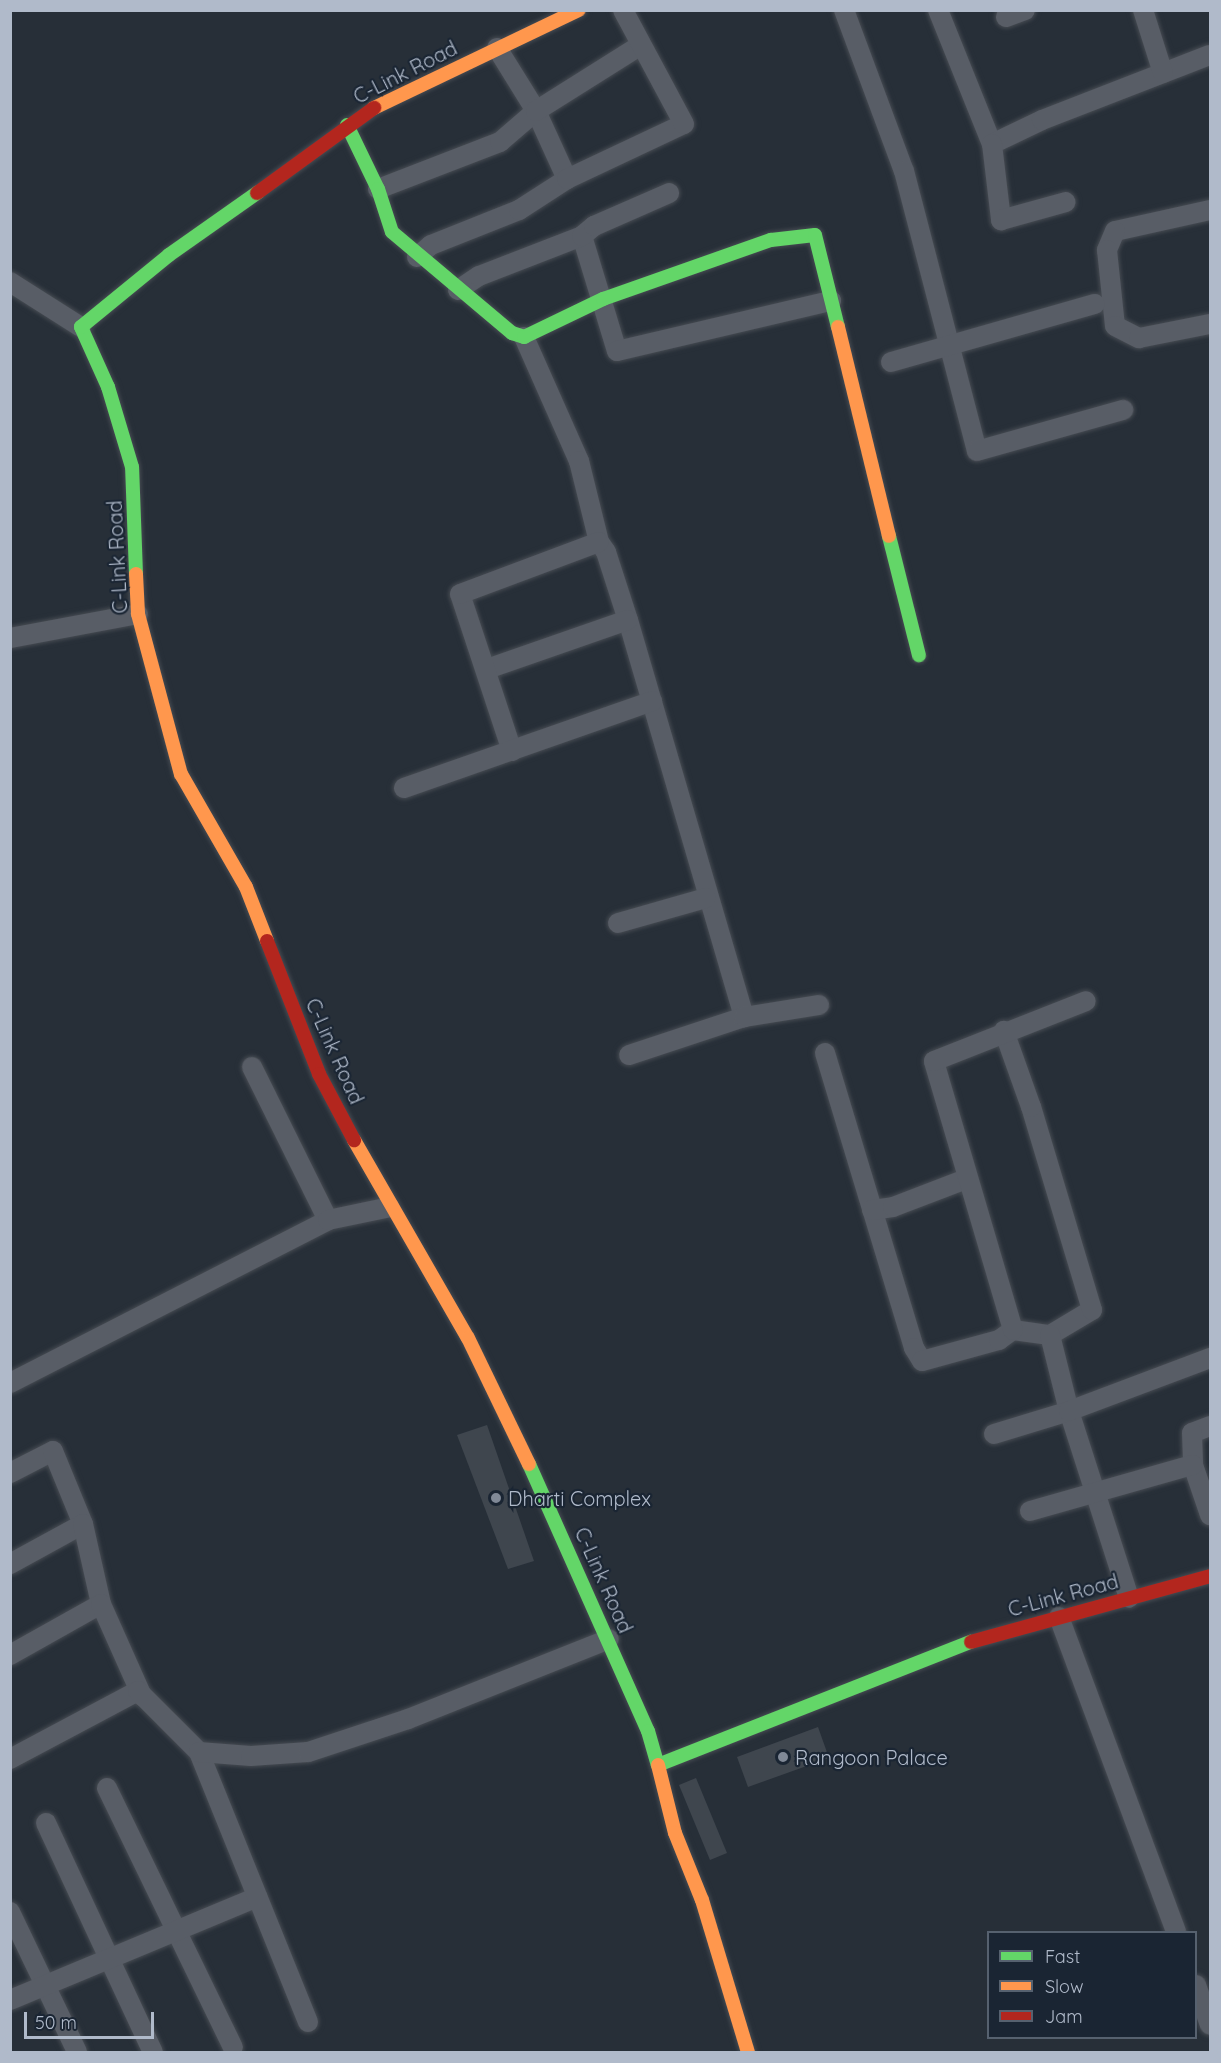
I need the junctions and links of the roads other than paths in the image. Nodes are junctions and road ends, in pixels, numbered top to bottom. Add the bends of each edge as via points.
1 (579, 10) edge
2 (623, 10) edge
3 (844, 10) edge
4 (938, 10) edge
5 (1025, 10) edge
6 (1143, 10) edge
7 (1006, 17) dead end
8 (641, 45) junction
9 (497, 48) junction
10 (1210, 55) edge
11 (1163, 73) junction
12 (536, 111) junction
13 (347, 125) junction
14 (992, 144) junction
15 (567, 179) junction
16 (378, 189) junction
17 (669, 193) dead end
18 (1066, 202) dead end
19 (1210, 210) edge
20 (582, 236) junction
21 (417, 256) junction
22 (10, 282) edge
23 (458, 290) junction
24 (603, 299) junction
25 (831, 302) junction
26 (1095, 304) dead end
27 (1210, 324) edge
28 (81, 327) junction
29 (524, 337) junction
30 (950, 345) junction
31 (891, 362) dead end
32 (1123, 410) dead end
33 (599, 542) junction
34 (138, 614) junction
35 (628, 620) junction
36 (10, 638) edge
37 (919, 655) dead end
38 (487, 669) junction
39 (652, 701) junction
40 (512, 751) junction
41 (404, 788) dead end
42 (706, 898) junction
43 (618, 923) dead end
44 (1086, 1002) dead end
45 (819, 1005) dead end
46 (744, 1017) junction
47 (1004, 1031) junction
48 (825, 1053) dead end
49 (629, 1055) dead end
50 (252, 1067) dead end
51 (966, 1179) junction
52 (390, 1207) junction
53 (872, 1210) junction
54 (328, 1220) junction
55 (1013, 1330) junction
56 (1050, 1335) junction
57 (1210, 1358) edge
58 (10, 1383) edge
59 (1069, 1411) junction
60 (1210, 1426) edge
61 (994, 1434) dead end
62 (1193, 1465) junction
63 (10, 1473) edge
64 (1096, 1494) junction
65 (1030, 1511) dead end
66 (1210, 1515) edge
67 (83, 1524) junction
68 (10, 1564) edge
69 (1210, 1576) edge
70 (1129, 1598) junction
71 (101, 1604) junction
72 (1059, 1617) junction
73 (609, 1639) junction
74 (10, 1655) edge
75 (142, 1696) junction
76 (199, 1752) junction
77 (10, 1759) edge
78 (658, 1766) junction
79 (107, 1788) dead end
80 (46, 1823) dead end
81 (257, 1897) junction
82 (10, 1912) edge
83 (176, 1931) junction
84 (1176, 1931) edge
85 (110, 1959) junction
86 (46, 1985) junction
87 (1197, 1988) edge
88 (10, 2000) edge
89 (308, 2022) dead end
90 (1210, 2025) edge
91 (233, 2047) dead end
92 (77, 2052) edge
93 (153, 2052) edge
94 (748, 2052) edge

1 - 9 street, C-Link Road
2 - 8 street
3 - 30 street via 904,171
4 - 14 street
5 - 7 street
6 - 11 street
8 - 12 street
8 - 15 street via 684,124
9 - 12 street
9 - 13 street, C-Link Road via 361,114
10 - 11 street
11 - 14 street
12 - 15 street
12 - 16 street via 500,142
13 - 16 street
13 - 28 street, C-Link Road via 169,255
14 - 18 street via 1001,220
15 - 21 street via 519,210 431,245
16 - 21 street via 392,232
17 - 20 street via 594,226
19 - 27 street via 1115,231 1107,250 1115,326 1139,339
20 - 23 street via 479,276
20 - 24 street
21 - 23 street
22 - 28 street
23 - 29 street via 512,333
24 - 25 street via 617,351
24 - 25 street via 771,240 815,235
24 - 29 street
25 - 37 street
26 - 30 street
28 - 34 street, C-Link Road via 108,387 132,467
29 - 33 street via 579,461
30 - 31 street
30 - 32 street via 977,451
33 - 35 street
33 - 38 street via 460,594
34 - 36 street
34 - 52 street, C-Link Road via 181,774 246,887 320,1074
35 - 38 street
35 - 39 street
38 - 40 street
39 - 40 street
39 - 42 street
40 - 41 street
42 - 43 street
42 - 46 street
44 - 47 street
45 - 46 street
46 - 49 street
47 - 51 street via 934,1061
47 - 56 street via 1091,1299 1092,1310
48 - 53 street
50 - 54 street
51 - 53 street via 893,1207
51 - 55 street
52 - 54 street
52 - 73 street, C-Link Road via 468,1338
53 - 55 street via 914,1348 922,1361 999,1340
54 - 58 street
55 - 56 street
56 - 59 street
57 - 59 street
59 - 61 street
59 - 64 street
60 - 62 street via 1192,1433
62 - 64 street
62 - 66 street
63 - 67 street via 53,1451
64 - 65 street
64 - 70 street
67 - 68 street
67 - 71 street
69 - 70 street, C-Link Road
70 - 72 street, C-Link Road
71 - 74 street
71 - 75 street
72 - 78 street, C-Link Road via 952,1647
72 - 84 street
73 - 76 street via 408,1719 308,1752 250,1756
73 - 78 street, C-Link Road via 648,1731
75 - 76 street
75 - 77 street via 138,1691
76 - 81 street
78 - 94 street via 675,1833 702,1900
79 - 83 street
80 - 85 street
81 - 83 street
81 - 89 street
82 - 86 street
83 - 85 street
83 - 91 street
85 - 86 street
85 - 93 street
86 - 88 street
86 - 92 street
87 - 90 street

